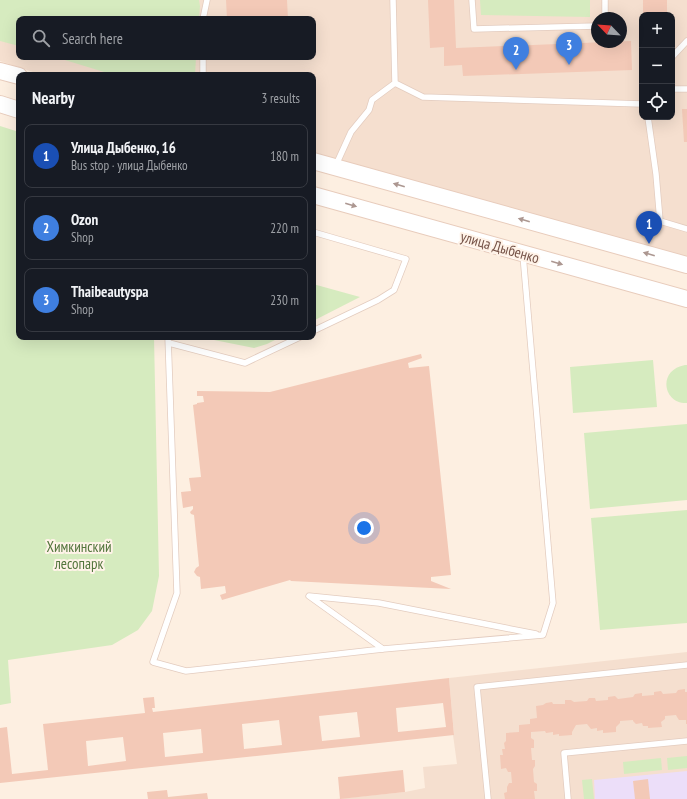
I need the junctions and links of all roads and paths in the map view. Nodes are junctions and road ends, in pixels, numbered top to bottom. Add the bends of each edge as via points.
1 (207, 0) edge
2 (393, 0) edge
3 (472, 0) edge
4 (605, 0) edge
5 (605, 12) edge
6 (204, 16) edge
7 (591, 26) edge
8 (687, 41) edge
9 (675, 54) edge
10 (203, 60) edge
11 (0, 71) edge
12 (203, 72) edge
13 (16, 75) edge
14 (395, 83) junction
15 (675, 89) edge
16 (687, 89) edge
17 (0, 104) edge
18 (639, 104) edge
19 (16, 109) edge
20 (648, 120) edge
21 (316, 162) edge
22 (335, 167) junction
23 (316, 196) edge
24 (687, 229) edge
25 (316, 233) edge
26 (523, 253) junction
27 (687, 265) edge
28 (687, 299) edge
29 (316, 330) edge
30 (168, 340) edge
31 (294, 340) edge
32 (542, 635) junction
33 (383, 649) junction
34 (687, 664) edge
35 (687, 741) edge
36 (488, 799) edge
37 (568, 799) edge

1 - 6 lane
2 - 14 lane
3 - 7 lane via 474,29
4 - 5 lane
8 - 9 lane
10 - 12 lane
11 - 13 main road
14 - 18 lane via 423,97
14 - 22 lane via 372,100 369,110 351,132
15 - 16 lane
17 - 19 main road
20 - 24 lane via 660,221
21 - 22 main road
27 -> 22 main road
23 -> 26 main road, улица Дыбенко
25 - 29 lane via 406,259 394,290
26 -> 28 main road, улица Дыбенко
26 - 32 lane via 553,603
30 - 31 lane via 245,363
30 - 33 lane via 177,593 153,662 186,671
32 - 33 lane
32 - 33 lane via 378,602 308,596
34 - 36 lane via 476,687
35 - 37 lane via 564,753

